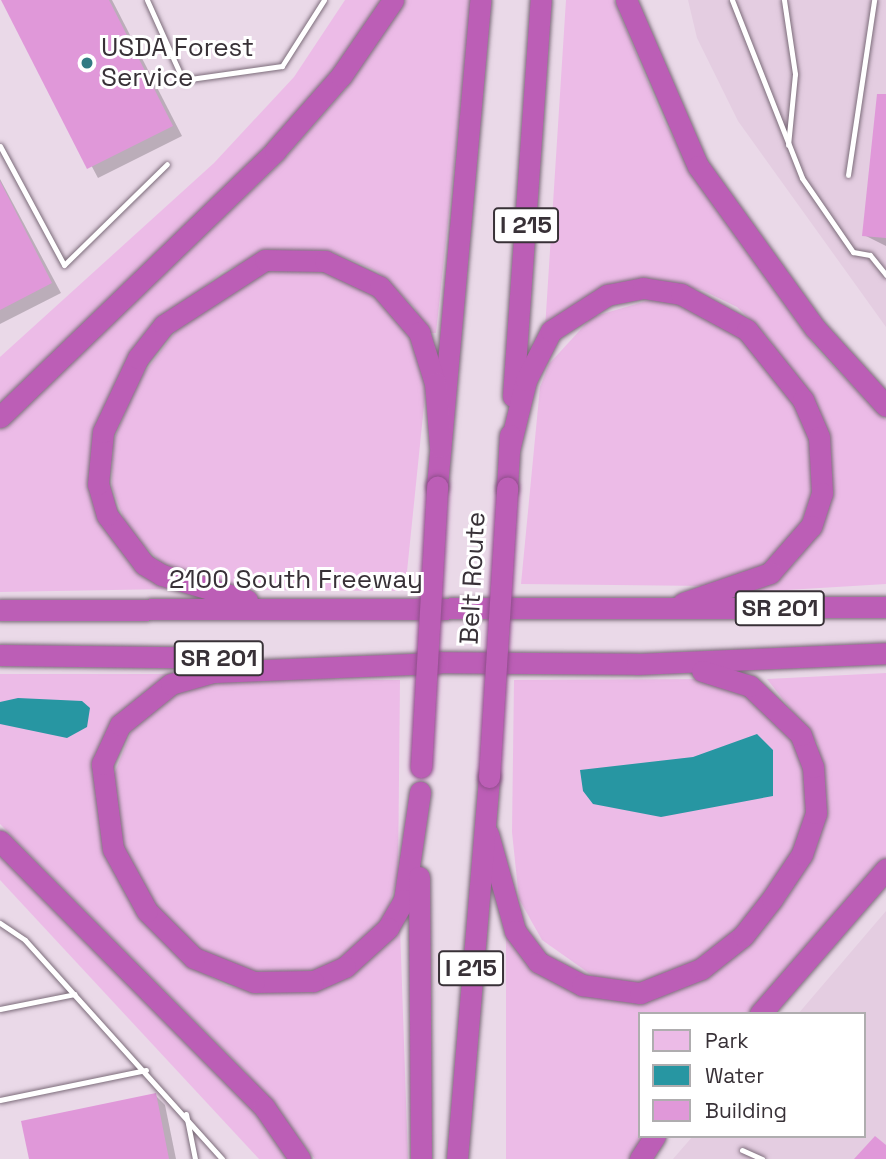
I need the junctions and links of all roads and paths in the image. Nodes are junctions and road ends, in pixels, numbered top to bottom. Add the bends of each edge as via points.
1 (147, 0) edge
2 (324, 0) edge
3 (393, 0) edge
4 (480, 0) edge
5 (541, 0) edge
6 (626, 0) edge
7 (733, 0) edge
8 (784, 0) edge
9 (874, 0) edge
10 (788, 145) junction
11 (0, 146) edge
12 (167, 163) dead end
13 (848, 175) dead end
14 (886, 275) edge
15 (886, 406) edge
16 (0, 417) edge
17 (440, 447) junction
18 (509, 450) junction
19 (674, 607) junction
20 (886, 607) edge
21 (281, 608) junction
22 (0, 610) edge
23 (886, 653) edge
24 (0, 655) edge
25 (438, 663) junction
26 (637, 664) junction
27 (420, 792) junction
28 (488, 834) junction
29 (0, 841) edge
30 (886, 869) edge
31 (0, 923) edge
32 (75, 994) junction
33 (0, 1009) edge
34 (762, 1012) edge
35 (146, 1070) junction
36 (0, 1100) edge
37 (186, 1112) junction
38 (654, 1138) edge
39 (742, 1150) dead end
40 (195, 1159) edge
41 (222, 1159) edge
42 (300, 1159) edge
43 (421, 1159) edge
44 (457, 1159) edge
45 (640, 1159) edge
46 (762, 1159) edge

1 - 2 lane via 183,80 282,66
3 - 16 highway via 341,76 275,151
4 - 17 highway, Belt Route / I 215
5 - 18 highway, Belt Route / I 215
6 - 15 highway via 698,166 815,328
7 - 10 lane
8 - 10 lane via 794,74
9 - 13 lane
10 - 14 lane via 853,252 870,255
11 - 12 lane via 64,265
17 - 21 highway via 435,383 419,332 380,287 325,261 265,260 164,324 138,358 103,432 98,484 107,515 144,564 162,575
17 - 27 highway, Belt Route / I 215, bridge
18 - 19 highway via 526,380 551,331 607,295 643,288 681,294 747,330 803,400 819,437 822,493 811,526 770,573
18 - 28 highway, Belt Route / I 215, bridge
19 - 20 highway, 2100 South Freeway / SR 201
19 - 21 highway, 2100 South Freeway / SR 201
21 - 22 highway, 2100 South Freeway / SR 201
23 - 26 highway, SR 201
24 - 25 highway, SR 201
25 - 26 highway, SR 201
25 - 27 highway via 213,672 171,684 120,725 102,764 113,849 147,911 194,958 254,982 313,981 345,967 388,928 404,900
26 - 28 highway via 720,673 774,703 801,735 813,767 816,813 802,853 743,936 665,988 640,993 582,985 538,962 524,946
27 - 43 highway, Belt Route / I 215
28 - 44 highway, Belt Route / I 215 via 469,980
29 - 42 highway via 264,1107
30 - 34 highway
31 - 32 lane via 25,940
32 - 33 lane
32 - 35 lane
35 - 36 lane
35 - 37 lane
37 - 40 lane
37 - 41 lane
38 - 45 highway
39 - 46 lane

